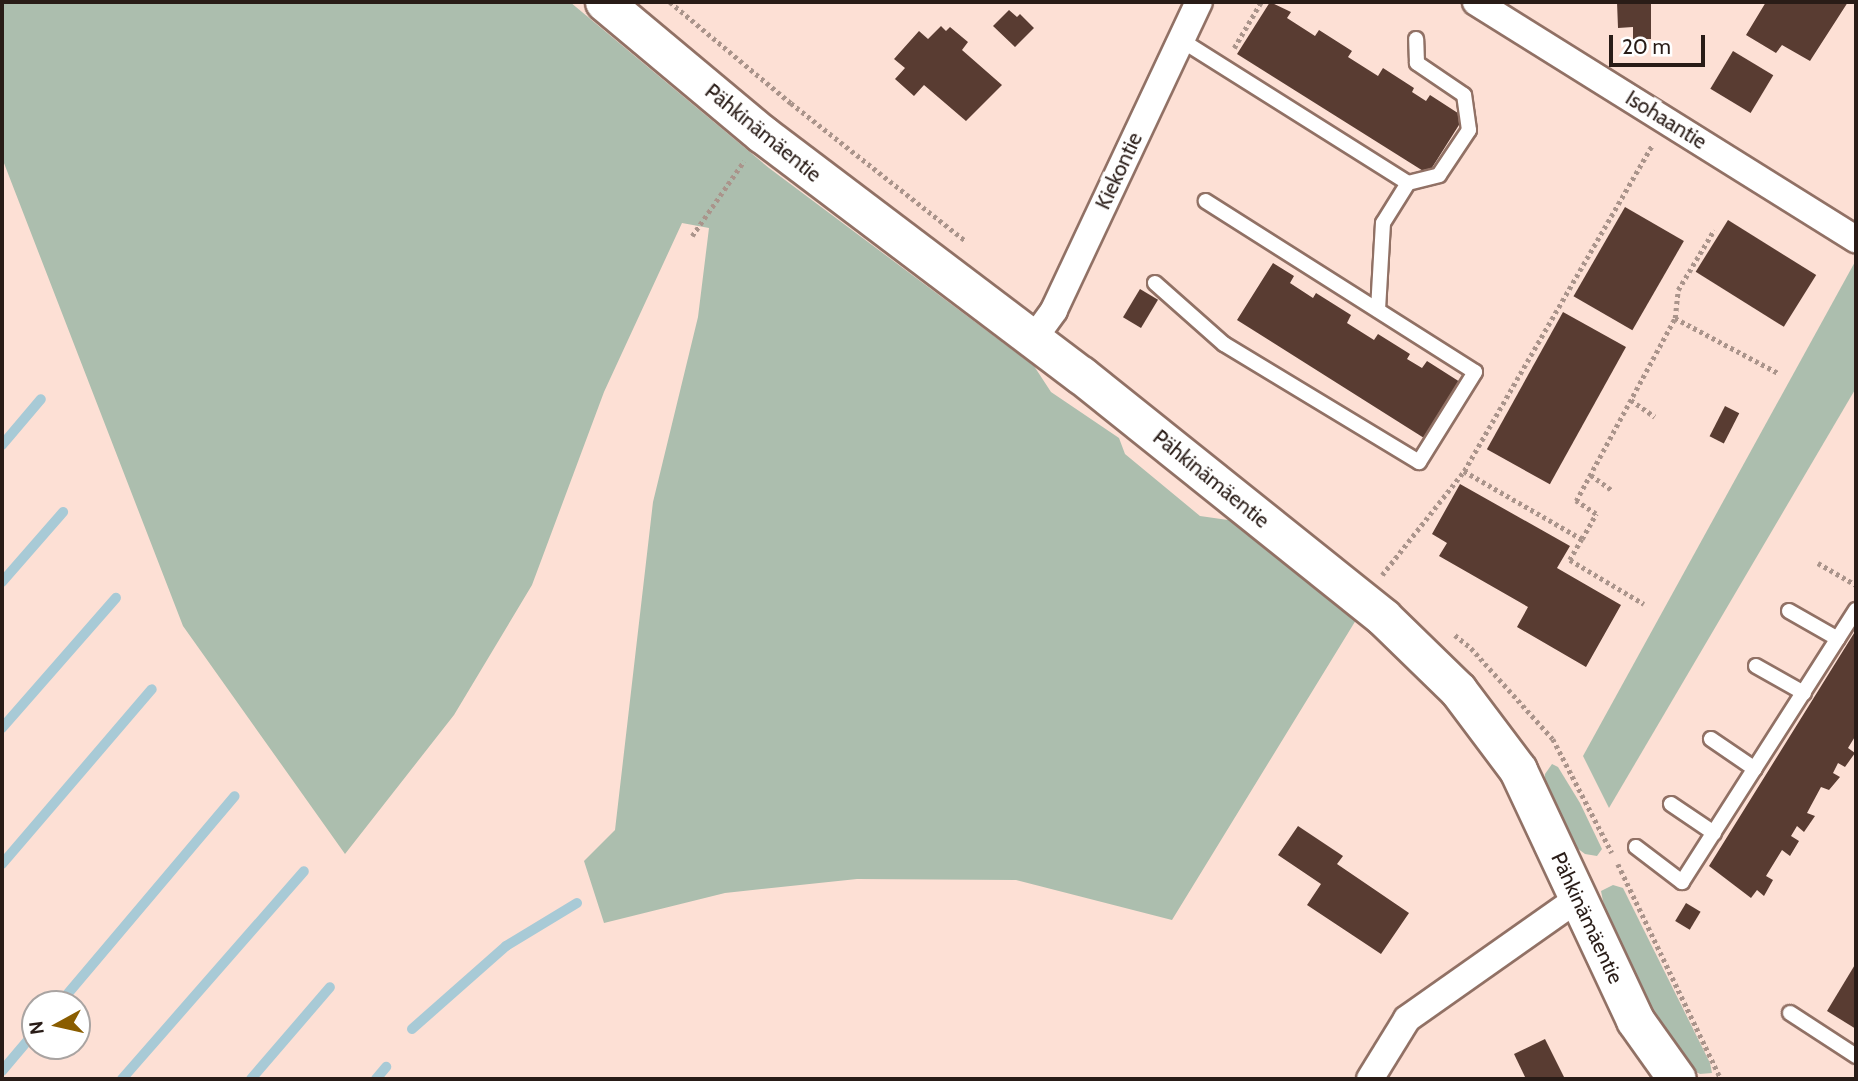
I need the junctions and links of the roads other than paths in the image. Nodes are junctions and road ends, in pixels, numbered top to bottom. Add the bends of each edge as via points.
1 (604, 2) edge
2 (1199, 2) edge
3 (1476, 2) edge
4 (1416, 39) dead end
5 (1181, 40) junction
6 (1408, 183) junction
7 (1206, 201) dead end
8 (1856, 239) edge
9 (1156, 282) dead end
10 (1378, 310) junction
11 (1034, 338) junction
12 (1789, 611) dead end
13 (1856, 611) edge
14 (1838, 639) junction
15 (1756, 666) dead end
16 (1804, 693) junction
17 (1711, 739) dead end
18 (1755, 769) junction
19 (1671, 804) dead end
20 (1714, 833) junction
21 (1636, 847) dead end
22 (1577, 899) junction
23 (1790, 1013) dead end
24 (1856, 1056) edge
25 (1370, 1079) edge
26 (1677, 1079) edge

1 - 11 street, Pähkinämäentie via 762,134
2 - 5 street, Kiekontie
3 - 8 street, Isohaantie
4 - 6 lane via 1417,63 1464,96 1469,130 1439,175
5 - 6 lane
5 - 11 street, Kiekontie via 1054,310
6 - 10 lane via 1383,223
7 - 10 lane
9 - 10 lane via 1224,344 1419,462 1475,372
11 - 22 street, Pähkinämäentie via 1383,617 1458,690 1518,770
12 - 14 lane
13 - 14 lane
14 - 16 lane
15 - 16 lane
16 - 18 lane
17 - 18 lane
18 - 20 lane
19 - 20 lane
20 - 21 lane via 1682,882
22 - 25 street via 1407,1019
22 - 26 street, Pähkinämäentie via 1635,1020
23 - 24 lane

